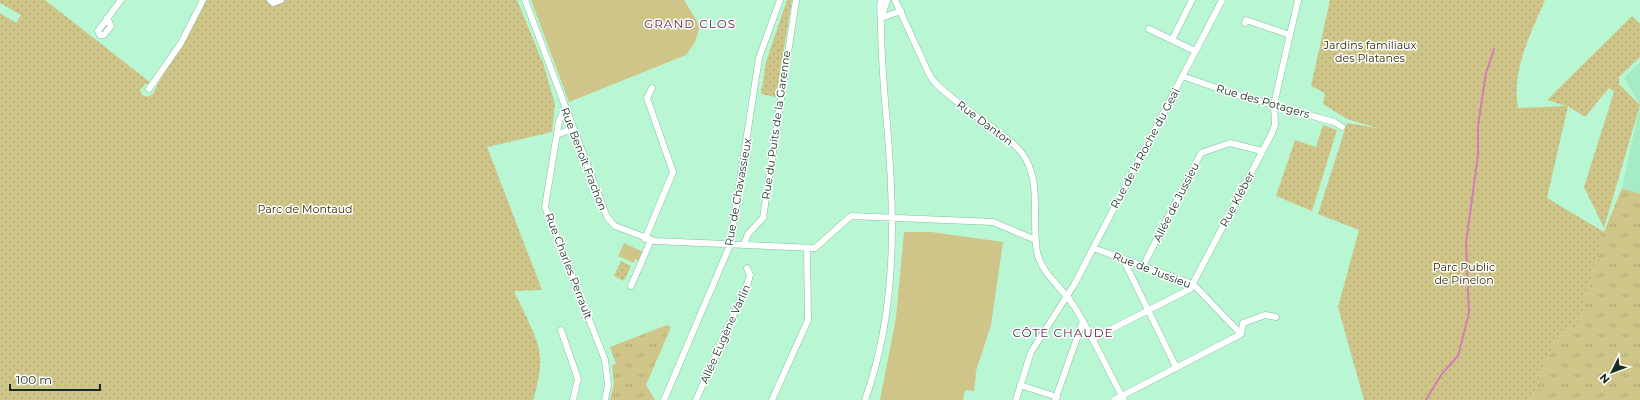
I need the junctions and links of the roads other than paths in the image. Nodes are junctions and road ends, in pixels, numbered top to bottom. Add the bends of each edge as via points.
1 (122, 0) edge
2 (203, 0) edge
3 (270, 0) edge
4 (281, 0) edge
5 (525, 0) edge
6 (780, 0) edge
7 (796, 0) edge
8 (881, 0) edge
9 (887, 0) edge
10 (895, 0) edge
11 (1192, 0) edge
12 (1222, 0) edge
13 (1298, 0) edge
14 (901, 11) junction
15 (107, 18) dead end
16 (881, 18) junction
17 (1245, 23) dead end
18 (1149, 29) dead end
19 (1290, 35) junction
20 (1172, 40) junction
21 (1195, 51) junction
22 (1182, 76) junction
23 (652, 88) dead end
24 (149, 89) dead end
25 (1274, 104) junction
26 (565, 108) junction
27 (1342, 127) dead end
28 (574, 132) junction
29 (557, 135) junction
30 (1262, 151) junction
31 (893, 217) junction
32 (648, 239) junction
33 (1036, 240) junction
34 (730, 245) junction
35 (744, 245) junction
36 (807, 248) junction
37 (1093, 248) junction
38 (1123, 259) junction
39 (1143, 266) junction
40 (747, 268) dead end
41 (1193, 284) junction
42 (631, 286) dead end
43 (1067, 296) junction
44 (1148, 310) junction
45 (1276, 318) dead end
46 (1083, 321) junction
47 (561, 330) dead end
48 (1240, 334) junction
49 (1092, 339) junction
50 (1176, 367) junction
51 (1020, 385) junction
52 (1056, 398) edge
53 (1123, 398) edge
54 (573, 400) edge
55 (605, 400) edge
56 (664, 400) edge
57 (696, 400) edge
58 (772, 400) edge
59 (865, 400) edge
60 (1016, 400) edge
61 (1114, 400) edge

1 - 15 street
2 - 24 street via 181,43
3 - 4 street via 273,3
5 - 26 street, Rue Benoît Frachon
6 - 34 street, Rue de Chavassieux via 759,58
7 - 35 street, Rue du Puits de la Garenne via 763,218 748,234
8 - 16 street
9 - 16 street
10 - 14 street, Rue Danton
11 - 20 street
12 - 21 street, Rue de la Roche du Geai
13 - 19 street, Rue Kléber
14 - 16 street
14 - 33 street, Rue Danton via 935,84 1008,139 1027,161 1033,175
16 - 31 street
17 - 19 street via 1246,20
18 - 20 street
19 - 25 street, Rue Kléber
20 - 21 street
21 - 22 street, Rue de la Roche du Geai
22 - 25 street, Rue des Potagers via 1234,94
22 - 37 street, Rue de la Roche du Geai
23 - 32 street via 647,98 673,172
25 - 27 street, Rue des Potagers via 1334,122
25 - 30 street, Rue Kléber via 1275,125
26 - 28 street, Rue Benoît Frachon
26 - 29 street, Rue Charles Perrault via 559,121
28 - 29 street via 566,131
28 - 32 street, Rue Benoît Frachon via 610,222 620,229
29 - 55 street, Rue Charles Perrault via 545,207 605,360 608,385
30 - 39 street, Allée de Jussieu via 1230,143 1201,153
30 - 41 street, Rue Kléber
31 - 33 street via 993,222
31 - 36 street via 851,216 815,248
31 - 59 street via 890,283 882,338
32 - 34 street, Rue Benoît Frachon
32 - 42 street
33 - 43 street, Rue Danton via 1041,264
34 - 35 street, Rue Benoît Frachon
34 - 56 street, Rue de Chavassieux
35 - 36 street, Rue Benoît Frachon
36 - 58 street via 808,320
37 - 38 street, Rue de Jussieu
37 - 43 street, Rue de la Roche du Geai
38 - 39 street, Rue de Jussieu
38 - 44 street
39 - 41 street, Rue de Jussieu
40 - 57 street, Allée Eugène Varlin via 750,276 748,282
41 - 44 street, Rue Kléber via 1190,289
41 - 48 street, Rue de Jussieu
43 - 46 street, Rue Danton
43 - 51 street, Rue de la Roche du Geai via 1031,352
44 - 49 street, Rue Kléber
44 - 50 street
45 - 48 street via 1266,314 1243,323
46 - 49 street, Rue Danton
46 - 52 street
47 - 54 street via 578,379
48 - 50 street
49 - 53 street, Rue Danton
50 - 53 street
51 - 52 street
51 - 60 street, Rue de la Roche du Geai
53 - 61 street

